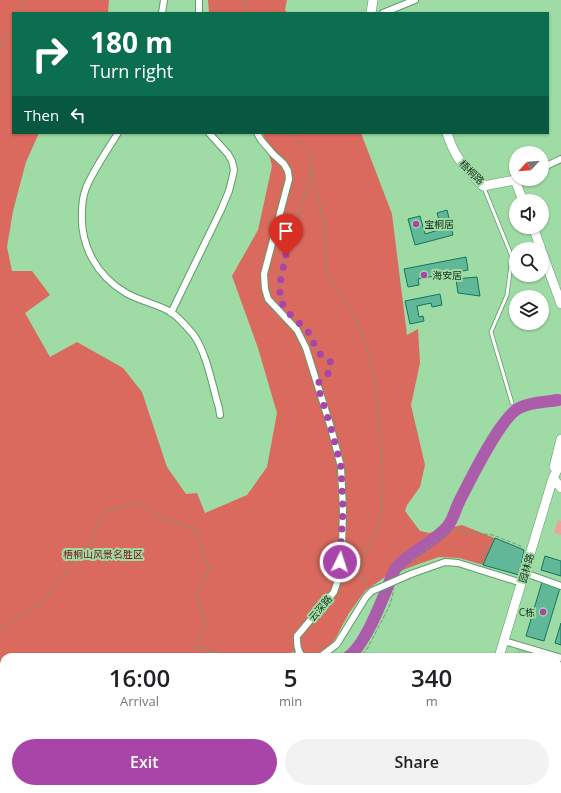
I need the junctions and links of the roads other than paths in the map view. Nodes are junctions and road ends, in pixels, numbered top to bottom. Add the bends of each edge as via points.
1 (164, 0) edge
2 (199, 0) edge
3 (373, 0) edge
4 (415, 0) edge
5 (162, 12) edge
6 (199, 12) edge
7 (371, 12) edge
8 (385, 12) edge
9 (117, 134) edge
10 (210, 134) edge
11 (257, 134) edge
12 (447, 134) edge
13 (561, 159) edge
14 (549, 165) edge
15 (509, 181) edge
16 (483, 186) junction
17 (549, 271) edge
18 (561, 304) edge
19 (171, 313) junction
20 (512, 403) dead end
21 (220, 415) dead end
22 (561, 438) edge
23 (561, 460) edge
24 (553, 478) junction
25 (561, 488) edge
26 (525, 573) junction
27 (522, 583) junction
28 (561, 586) edge
29 (504, 641) junction
30 (300, 653) edge
31 (325, 653) edge
32 (500, 653) edge
33 (544, 653) edge

1 - 5 street
2 - 6 street
3 - 7 street
4 - 8 street
9 - 19 street via 86,189 81,222 84,239 89,255 109,281 126,293
10 - 19 street via 228,154 234,170 221,210
11 - 30 street, 云深路 via 284,164 289,179 264,274 265,290 268,299 297,330 306,348 341,467 343,510 339,577 334,592 297,636
12 - 16 street, 梧桐路 via 461,164
13 - 14 street
15 - 16 street, 梧桐路
16 - 20 lane via 512,257 507,295 491,332
17 - 18 street
19 - 21 street via 198,342
22 - 24 street, 园林路
23 - 24 street, 园林路
24 - 25 street
24 - 26 street, 园林路
26 - 27 street, 园林路
26 - 28 street
27 - 29 street, 园林路
27 - 31 street, bridge via 458,563 445,562 411,574 372,591 337,644
29 - 32 street, 园林路
29 - 33 street

